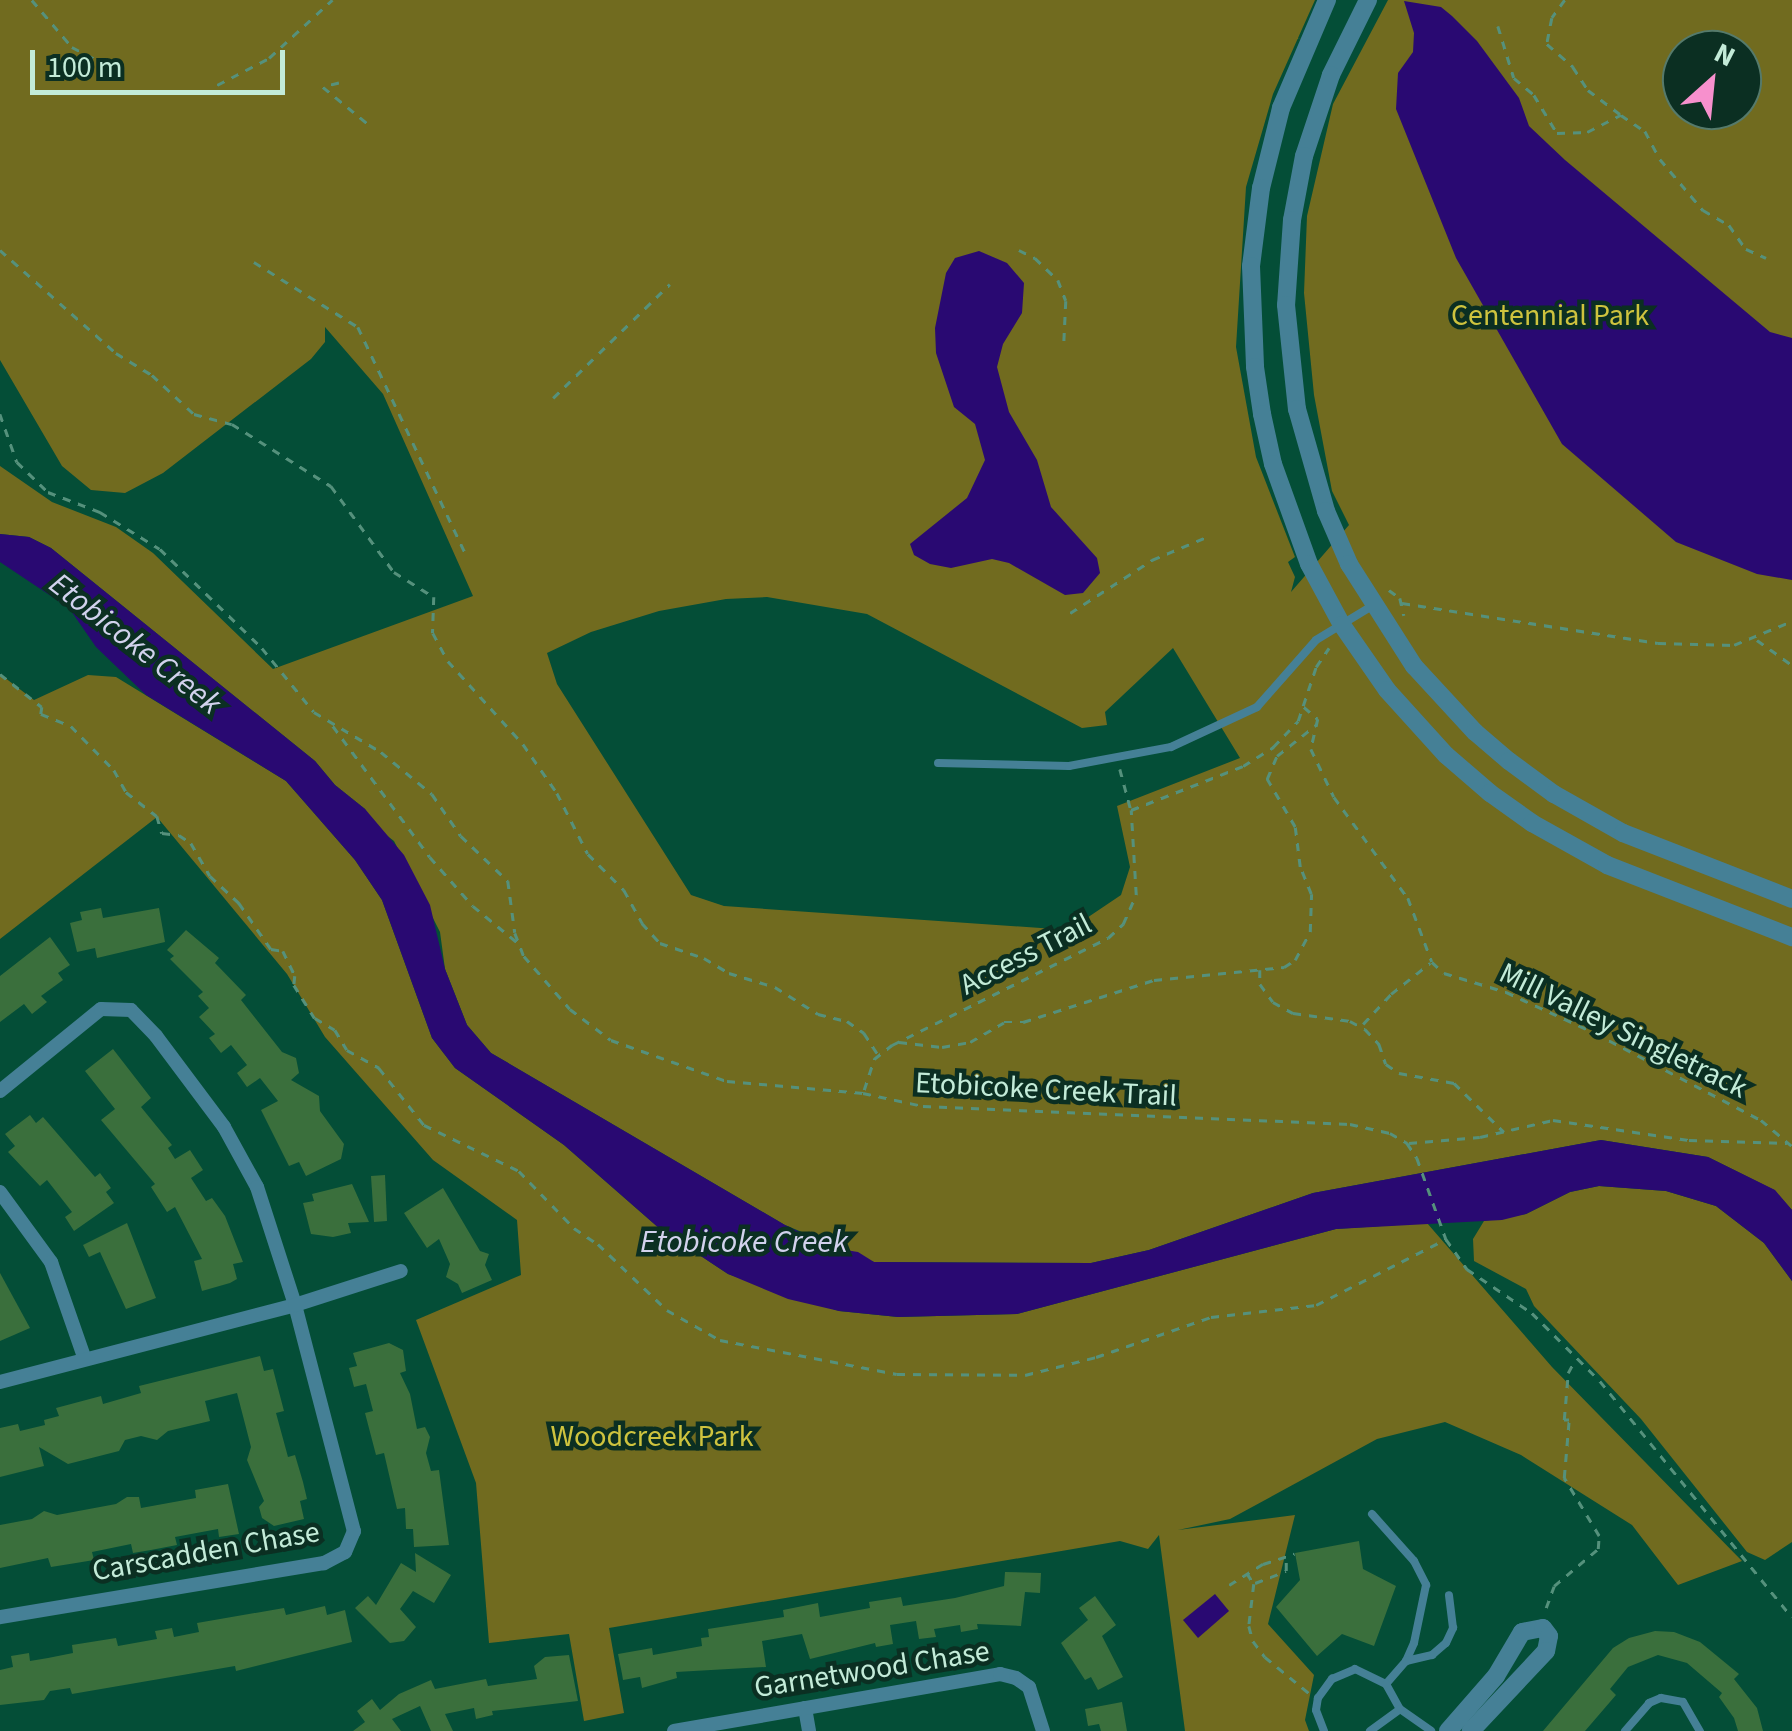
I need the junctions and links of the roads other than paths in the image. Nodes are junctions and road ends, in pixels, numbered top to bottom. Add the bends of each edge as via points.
1 (1326, 0) edge
2 (1368, 0) edge
3 (1372, 606) junction
4 (1342, 625) junction
5 (938, 762) dead end
6 (1792, 899) edge
7 (1792, 937) edge
8 (0, 1091) edge
9 (0, 1192) edge
10 (401, 1271) dead end
11 (295, 1305) junction
12 (84, 1358) junction
13 (0, 1382) edge
14 (1372, 1514) dead end
15 (1449, 1595) dead end
16 (0, 1617) edge
17 (1406, 1661) junction
18 (1386, 1684) junction
19 (805, 1708) junction
20 (1400, 1708) junction
21 (674, 1731) edge
22 (810, 1731) edge
23 (1043, 1731) edge
24 (1324, 1731) edge
25 (1370, 1731) edge
26 (1432, 1731) edge
27 (1448, 1731) edge
28 (1471, 1731) edge
29 (1625, 1731) edge
30 (1700, 1731) edge

1 - 4 street via 1270,148 1253,249 1252,305 1254,367 1273,464 1308,564
2 - 3 street via 1330,76 1304,156 1286,305 1310,463
3 - 4 lane
3 - 6 street via 1474,732 1554,794 1623,833
4 - 5 lane via 1316,640 1257,708 1171,746 1069,766
4 - 7 street via 1426,734 1532,824 1607,865
8 - 11 street via 101,1009 137,1014 242,1156 270,1219
9 - 12 street via 51,1262
10 - 11 street
11 - 12 street
11 - 16 street, Carscadden Chase via 353,1516 344,1552 324,1562
12 - 13 street
14 - 17 lane via 1426,1585
15 - 17 lane via 1453,1628 1446,1643 1432,1655
17 - 18 lane
18 - 20 lane
18 - 24 lane via 1355,1669 1332,1680 1318,1700
19 - 21 street, Garnetwood Chase
19 - 22 street
19 - 23 street, Garnetwood Chase via 1010,1675 1035,1696
20 - 25 lane
20 - 26 lane
27 - 28 street via 1496,1676 1522,1632 1543,1628 1546,1650
29 - 30 lane via 1661,1698 1682,1702

